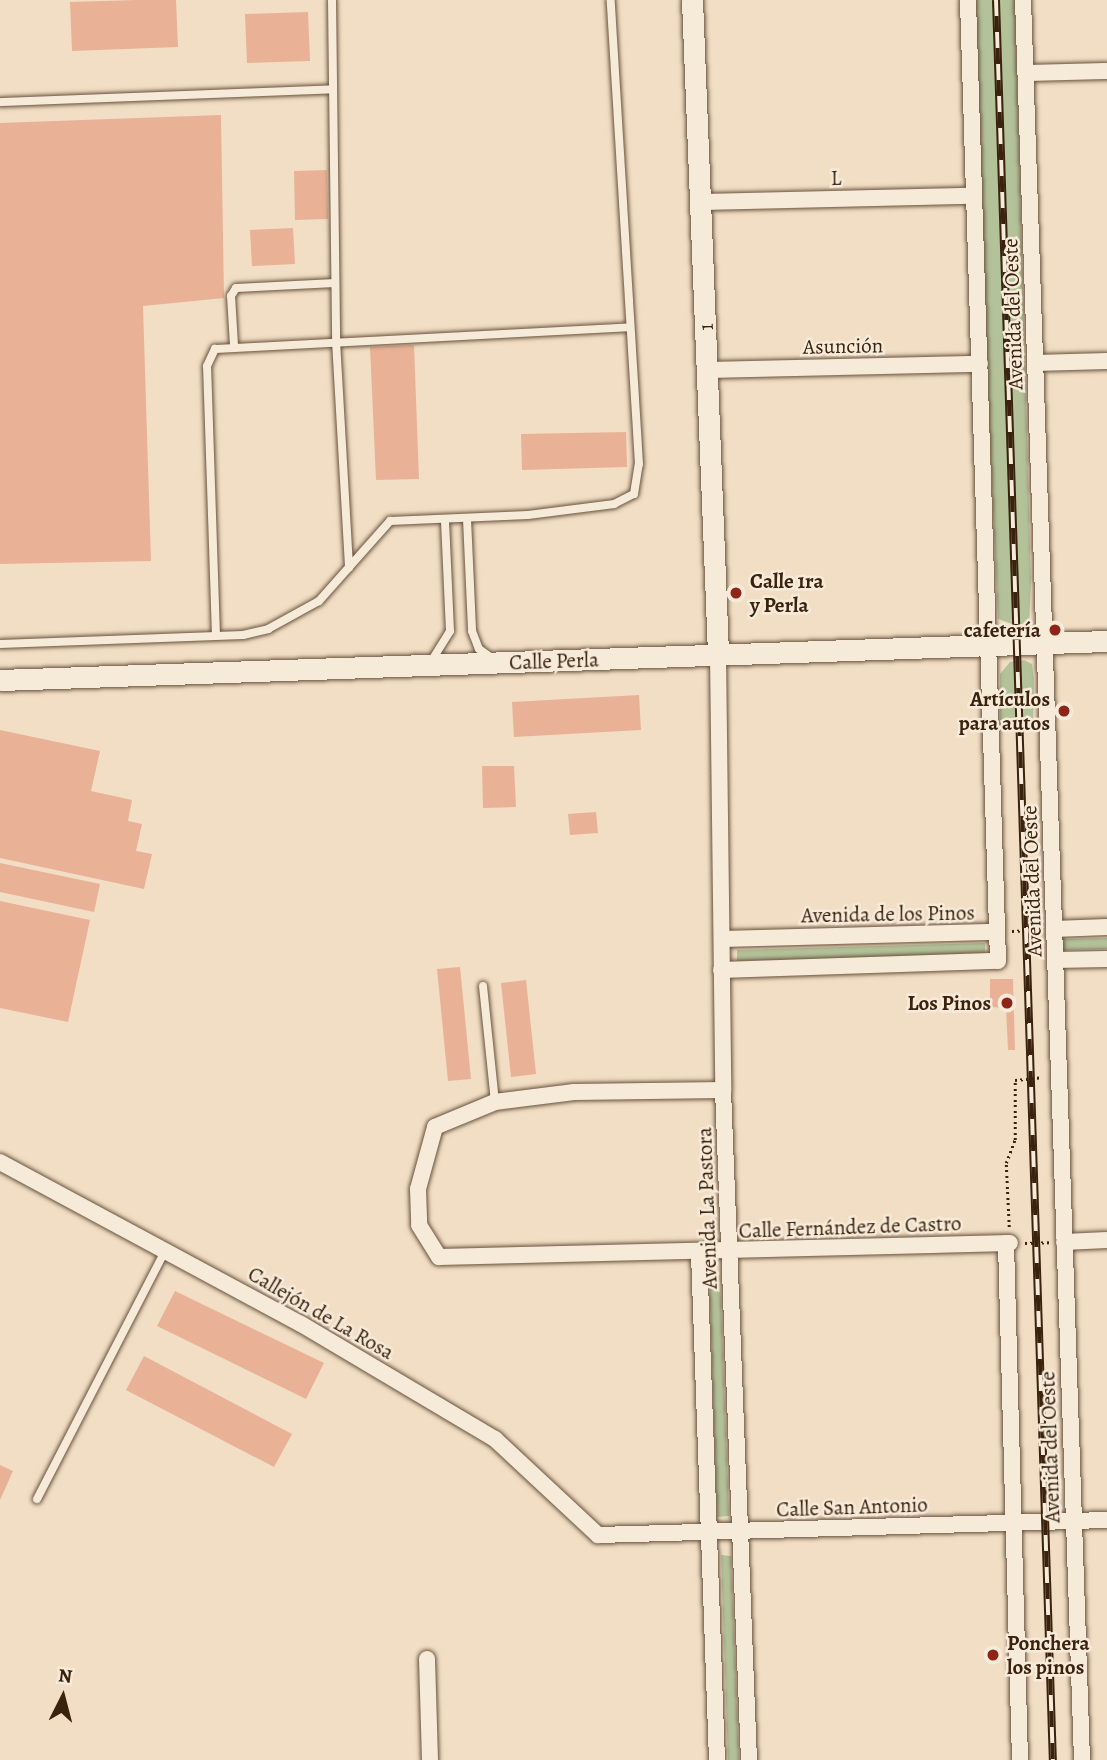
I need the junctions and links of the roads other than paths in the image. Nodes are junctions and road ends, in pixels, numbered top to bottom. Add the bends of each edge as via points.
1 (332, 0) edge
2 (611, 0) edge
3 (692, 0) edge
4 (968, 0) edge
5 (1023, 0) edge
6 (1107, 71) edge
7 (1026, 73) junction
8 (331, 89) junction
9 (0, 102) edge
10 (974, 196) junction
11 (700, 202) junction
12 (335, 283) junction
13 (628, 327) junction
14 (337, 341) junction
15 (234, 345) junction
16 (1107, 361) edge
17 (1035, 363) junction
18 (979, 364) junction
19 (708, 370) junction
20 (445, 519) junction
21 (467, 519) junction
22 (349, 568) junction
23 (216, 636) junction
24 (1107, 641) edge
25 (1045, 643) junction
26 (0, 644) edge
27 (988, 644) junction
28 (718, 654) junction
29 (508, 663) junction
30 (423, 665) junction
31 (0, 680) edge
32 (1107, 927) edge
33 (1054, 929) junction
34 (997, 932) junction
35 (722, 939) junction
36 (1107, 958) edge
37 (1055, 960) junction
38 (722, 970) junction
39 (482, 986) dead end
40 (723, 1090) junction
41 (495, 1102) junction
42 (0, 1162) edge
43 (1107, 1240) edge
44 (1064, 1242) junction
45 (1008, 1243) joint
46 (166, 1249) junction
47 (729, 1252) junction
48 (699, 1253) junction
49 (37, 1499) dead end
50 (1107, 1520) edge
51 (1074, 1521) junction
52 (1012, 1523) junction
53 (740, 1531) junction
54 (709, 1532) junction
55 (598, 1535) joint
56 (427, 1659) dead end
57 (430, 1760) edge
58 (717, 1760) edge
59 (749, 1760) edge
60 (1020, 1760) edge
61 (1082, 1760) edge

1 - 8 lane
2 - 13 lane
3 - 11 main road, 1
4 - 10 street, Avenida del Oeste
5 - 7 street, Avenida del Oeste
6 - 7 street
7 - 17 street, Avenida del Oeste
8 - 9 lane
8 - 12 lane
10 - 11 street, L
10 - 18 street, Avenida del Oeste
11 - 19 main road, 1
12 - 14 lane
12 - 15 lane via 236,288 230,296
13 - 14 lane
13 - 21 lane via 639,464 634,494 614,504
14 - 15 lane
14 - 22 lane
15 - 23 lane via 215,349 206,366
16 - 17 street
17 - 25 street, Avenida del Oeste
18 - 19 street, Asunción
18 - 27 street, Avenida del Oeste
19 - 28 main road, 1
20 - 21 lane
20 - 22 lane via 390,521
20 - 30 lane via 450,631 444,648
21 - 29 lane via 474,641 487,656
22 - 23 lane via 319,601 286,621 243,635
23 - 26 lane
24 - 25 main road, Calle Perla
25 - 27 main road, Calle Perla
25 - 33 street, Avenida del Oeste
27 - 28 main road, Calle Perla
27 - 34 street, Avenida del Oeste
28 - 29 main road, Calle Perla
28 - 35 street, Avenida La Pastora
29 - 30 main road, Calle Perla
30 - 31 main road, Calle Perla
32 - 33 street
33 - 37 street, Avenida del Oeste
34 - 35 street, Avenida de los Pinos
34 - 38 street, Avenida del Oeste via 998,961
35 - 38 street, Avenida La Pastora
36 - 37 street
37 - 44 street, Avenida del Oeste
38 - 40 street, Avenida La Pastora
39 - 41 lane
40 - 41 street via 574,1092
40 - 47 street, Avenida La Pastora
41 - 48 street, Calle Fernández de Castro via 435,1127 418,1189 419,1225 439,1257
42 - 46 street, Callejón de La Rosa
43 - 44 street
44 - 51 street, Avenida del Oeste
45 - 47 street, Calle Fernández de Castro
45 - 52 street, Avenida del Oeste
46 - 49 lane
46 - 55 street, Callejón de La Rosa via 495,1439
47 - 48 street, Calle Fernández de Castro
47 - 53 street, Avenida La Pastora
48 - 54 street, Avenida La Pastora
50 - 51 street, Calle San Antonio
51 - 52 street, Calle San Antonio
51 - 61 street, Avenida del Oeste
52 - 53 street, Calle San Antonio
52 - 60 street, Avenida del Oeste
53 - 54 street, Calle San Antonio
53 - 59 street, Avenida La Pastora
54 - 55 street, Calle San Antonio
54 - 58 street, Avenida La Pastora
56 - 57 street

